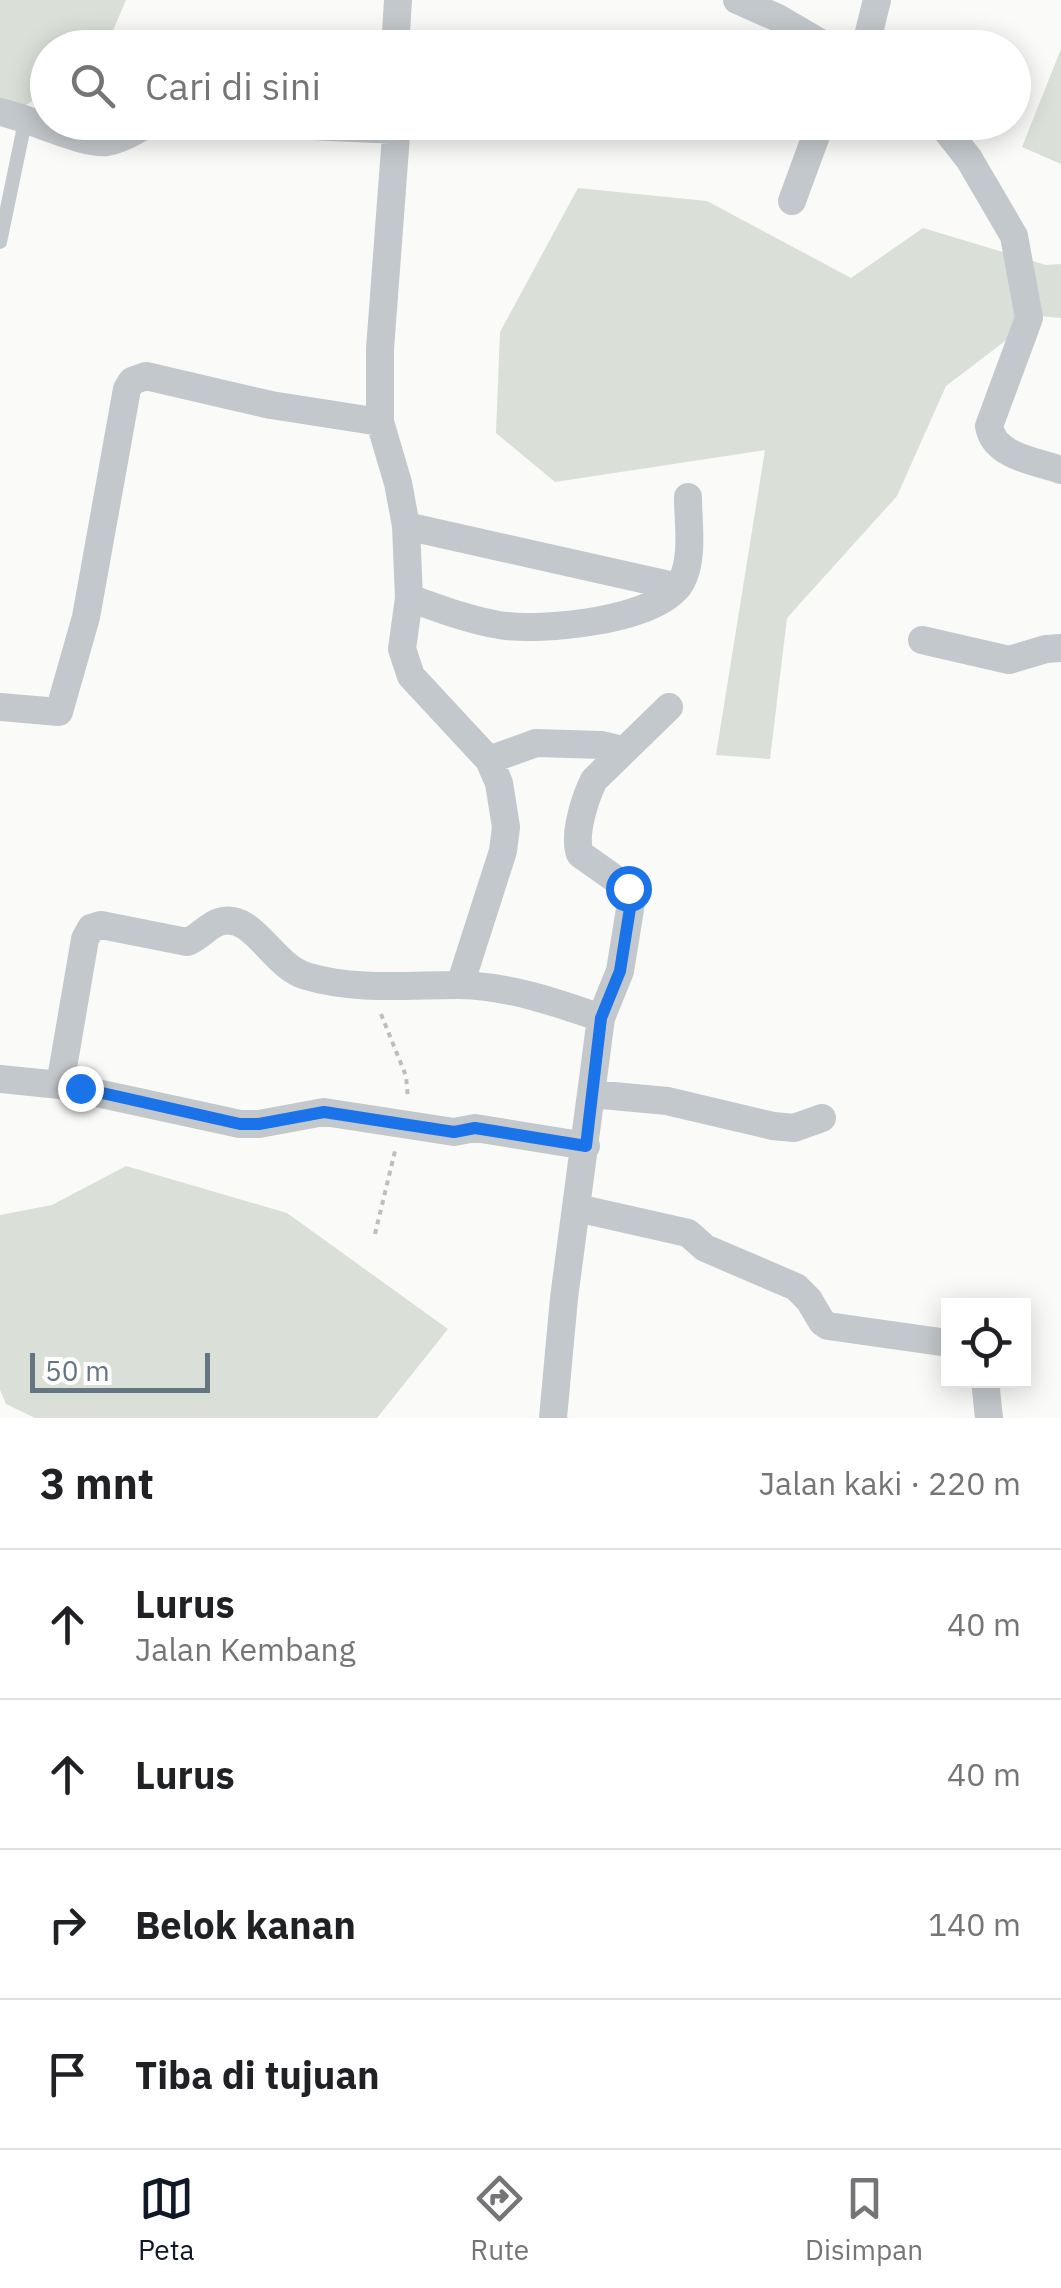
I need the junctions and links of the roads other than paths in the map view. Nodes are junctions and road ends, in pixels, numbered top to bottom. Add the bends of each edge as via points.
1 (398, 0) edge
2 (737, 0) edge
3 (878, 0) edge
4 (396, 30) edge
5 (798, 30) edge
6 (870, 30) edge
7 (13, 115) edge
8 (397, 140) edge
9 (814, 140) edge
10 (954, 140) edge
11 (792, 200) dead end
12 (0, 242) edge
13 (380, 422) junction
14 (1061, 470) edge
15 (688, 497) dead end
16 (406, 526) junction
17 (678, 588) junction
18 (409, 598) junction
19 (922, 640) dead end
20 (1061, 648) edge
21 (669, 706) dead end
22 (0, 707) edge
23 (624, 750) junction
24 (489, 760) junction
25 (460, 986) junction
26 (601, 1018) junction
27 (0, 1079) edge
28 (60, 1084) junction
29 (592, 1094) junction
30 (822, 1118) dead end
31 (586, 1146) junction
32 (577, 1208) junction
33 (941, 1342) edge
34 (987, 1388) edge
35 (553, 1418) edge
36 (989, 1418) edge

1 - 4 street
2 - 5 street
3 - 6 street
7 - 12 lane
8 - 13 street
9 - 11 street
10 - 14 street via 1014,236 1029,318 990,437 1006,451
13 - 16 street
13 - 22 street via 146,376 132,381 86,617 59,712
15 - 17 street via 687,566
16 - 17 street
16 - 18 street
17 - 18 street via 650,607 578,624 527,627
18 - 24 street via 402,649 412,676
19 - 20 street via 1009,660
21 - 23 street
23 - 24 street via 536,743
23 - 26 street via 588,792 577,845 628,888 631,902 620,971
24 - 25 street via 506,827
25 - 26 street via 541,998
25 - 28 street via 369,986 308,977 281,964 240,923 214,924 186,942 101,924 84,939
26 - 29 street
27 - 28 street
28 - 31 street via 240,1124 324,1112
29 - 30 street via 667,1100 772,1126 794,1128
29 - 31 street
31 - 32 street
32 - 33 street via 688,1233 705,1248 796,1287 828,1326
32 - 35 street
34 - 36 street

